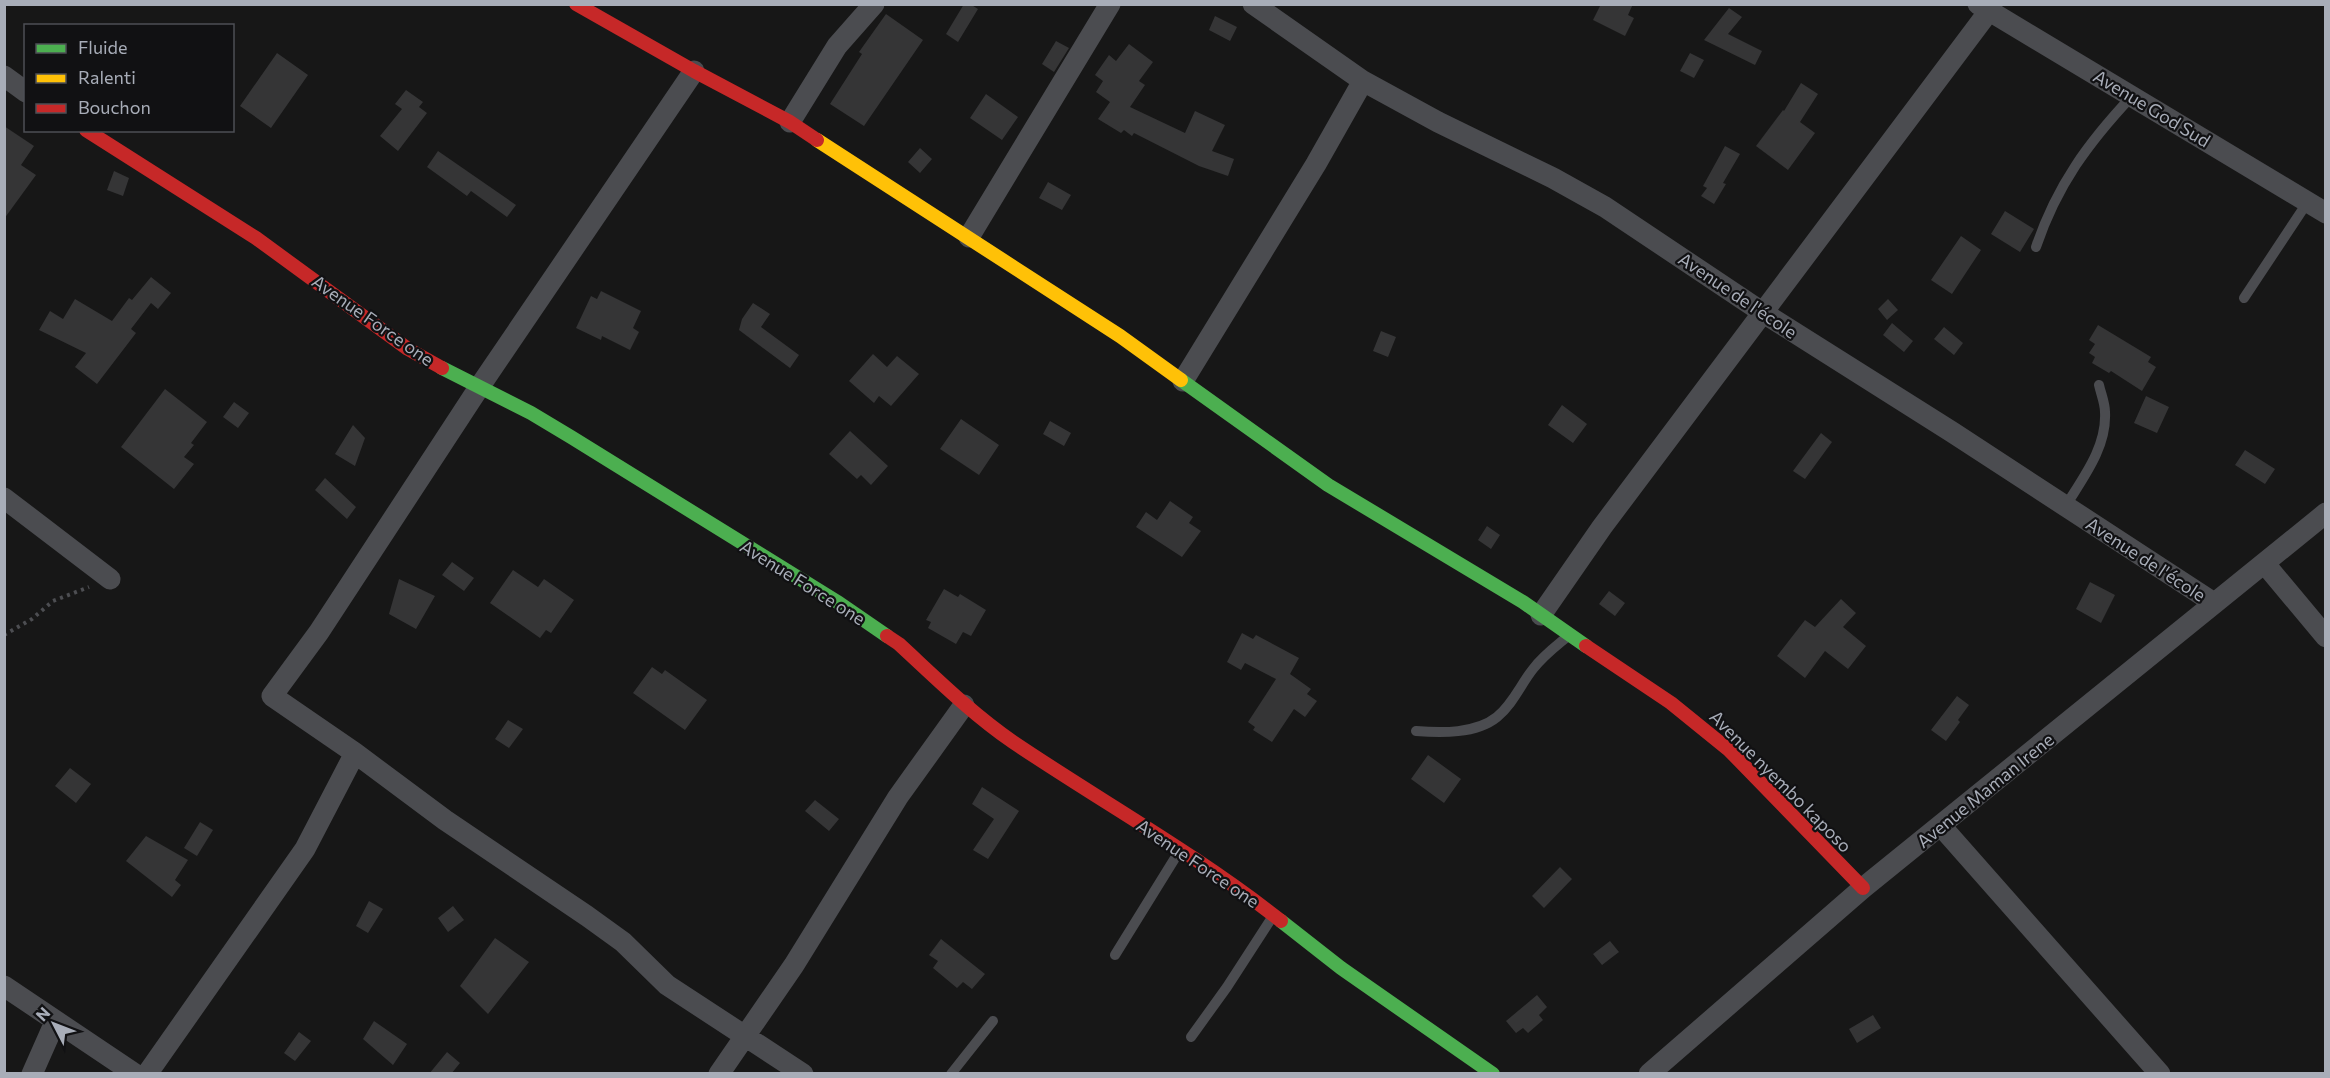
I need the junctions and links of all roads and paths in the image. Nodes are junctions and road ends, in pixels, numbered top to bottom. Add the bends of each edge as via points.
1 (576, 4) edge
2 (874, 4) edge
3 (1110, 4) edge
4 (1253, 4) edge
5 (1983, 8) edge
6 (694, 71) junction
7 (4, 76) edge
8 (1363, 81) junction
9 (24, 91) edge
10 (2132, 96) junction
11 (790, 122) junction
12 (89, 132) edge
13 (2316, 208) edge
14 (969, 237) junction
15 (2036, 247) dead end
16 (2244, 298) dead end
17 (1762, 312) junction
18 (1183, 381) junction
19 (2099, 385) dead end
20 (480, 386) junction
21 (4, 498) edge
22 (2065, 507) junction
23 (2325, 513) edge
24 (2265, 564) junction
25 (110, 579) joint
26 (2214, 603) junction
27 (1542, 615) junction
28 (4, 634) edge
29 (1569, 635) junction
30 (2325, 637) edge
31 (964, 705) junction
32 (1416, 731) dead end
33 (355, 753) junction
34 (1941, 826) junction
35 (1181, 849) junction
36 (1863, 888) junction
37 (1274, 914) junction
38 (1115, 955) dead end
39 (4, 986) edge
40 (993, 1021) dead end
41 (55, 1022) junction
42 (746, 1035) junction
43 (1191, 1038) dead end
44 (32, 1074) edge
45 (135, 1074) edge
46 (147, 1074) edge
47 (719, 1074) edge
48 (803, 1074) edge
49 (951, 1074) edge
50 (1493, 1074) edge
51 (1649, 1074) edge
52 (2160, 1074) edge

1 - 6 street, Avenue nyembo kaposo
2 - 11 street via 837,46
3 - 14 street
4 - 8 street, Avenue de l'école
5 - 10 street, Avenue God Sud
5 - 17 street
6 - 11 street, Avenue nyembo kaposo
6 - 20 street
7 - 9 street
8 - 17 street, Avenue de l'école via 1605,207
8 - 18 street
10 - 13 street, Avenue God Sud
10 - 15 lane via 2084,150 2051,206
11 - 14 street, Avenue nyembo kaposo
12 - 20 street, Avenue Force one via 256,238 408,349
13 - 16 lane
14 - 18 street, Avenue nyembo kaposo
17 - 22 street, Avenue de l'école
17 - 27 street via 1602,527
18 - 27 street, Avenue nyembo kaposo via 1328,485
19 - 22 lane via 2105,411 2104,430 2091,465
20 - 31 street, Avenue Force one via 571,436 839,603 899,644
20 - 33 street via 319,632 272,696
21 - 25 street
22 - 26 street, Avenue de l'école
23 - 24 street, Avenue Maman Irene
24 - 26 street, Avenue Maman Irene
24 - 30 street
25 - 28 path via 53,601 32,619
26 - 34 street, Avenue Maman Irene
27 - 29 street, Avenue nyembo kaposo
29 - 32 lane via 1544,656 1496,718 1459,730
29 - 36 street, Avenue nyembo kaposo via 1671,703 1729,750
31 - 35 street, Avenue Force one via 1099,799
31 - 42 street via 898,797
33 - 42 street via 445,820 596,922 667,985
33 - 46 street via 305,849
34 - 36 street, Avenue Maman Irene
34 - 52 street
35 - 37 street, Avenue Force one
35 - 38 lane
36 - 51 street, Avenue Maman Irene
37 - 43 lane
37 - 50 street, Avenue Force one via 1341,968
39 - 41 street
40 - 49 lane
41 - 44 street
41 - 45 street
42 - 47 street
42 - 48 street

